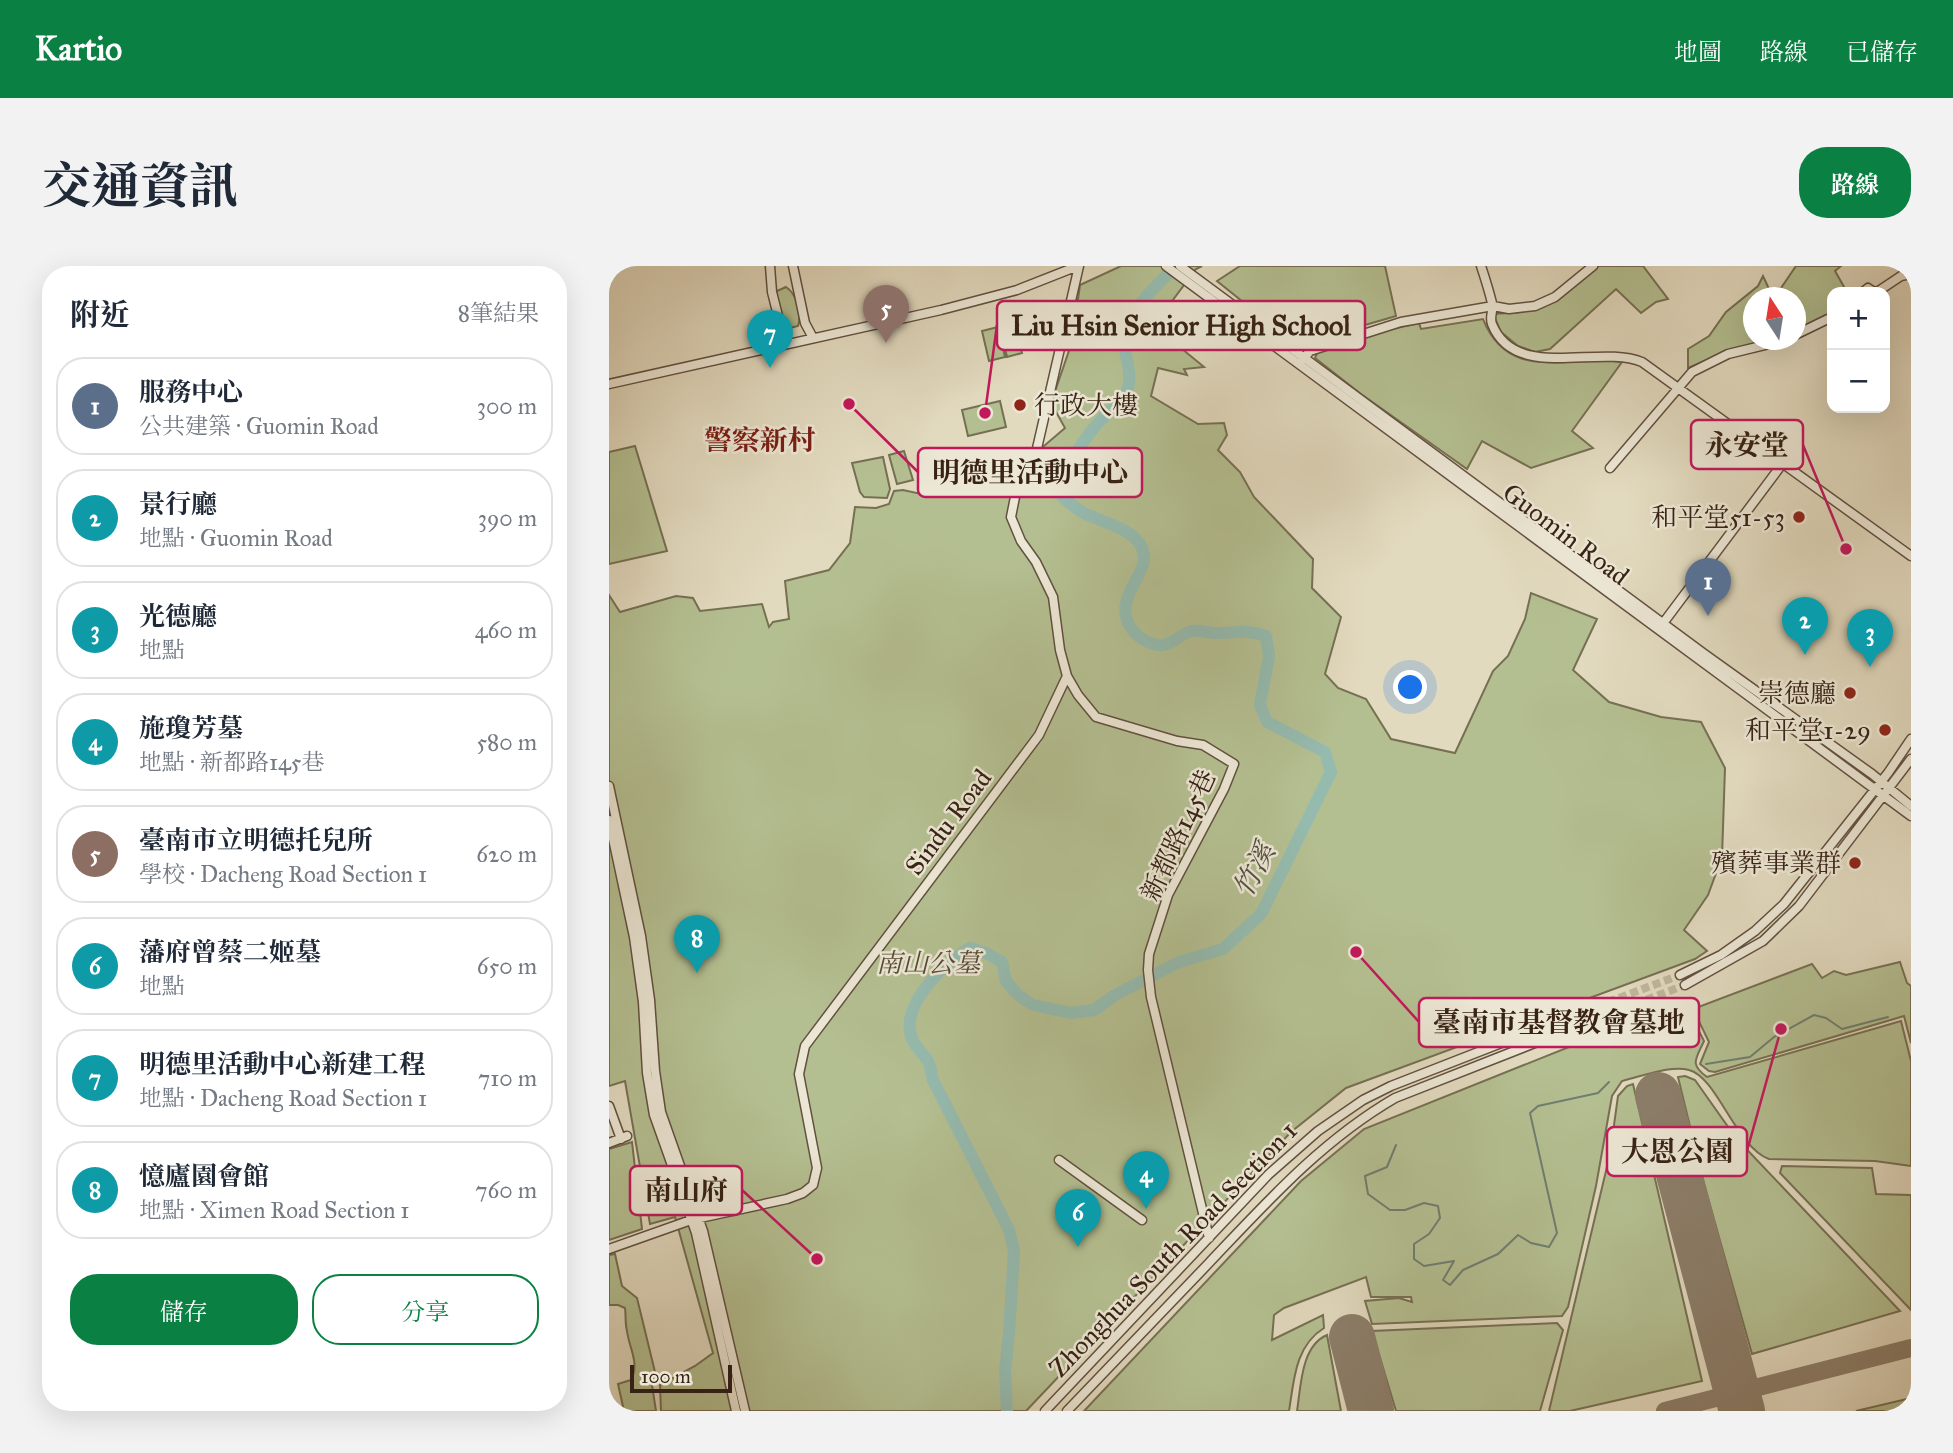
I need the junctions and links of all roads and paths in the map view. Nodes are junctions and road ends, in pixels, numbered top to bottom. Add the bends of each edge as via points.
1 (770, 266) edge
2 (793, 266) edge
3 (1079, 266) edge
4 (1166, 266) edge
5 (1180, 266) edge
6 (1482, 266) edge
7 (1593, 266) edge
8 (1911, 274) edge
9 (1197, 283) junction
10 (1884, 287) edge
11 (1493, 306) junction
12 (1827, 319) edge
13 (1806, 330) edge
14 (813, 338) junction
15 (785, 344) junction
16 (1748, 350) edge
17 (1301, 360) junction
18 (609, 384) edge
19 (1679, 387) junction
20 (1783, 463) junction
21 (1611, 468) dead end
22 (1911, 556) edge
23 (1661, 626) junction
24 (1067, 676) junction
25 (1911, 739) edge
26 (1911, 759) edge
27 (1880, 782) junction
28 (609, 786) edge
29 (1874, 790) junction
30 (1886, 792) junction
31 (1911, 806) edge
32 (1911, 816) edge
33 (609, 820) edge
34 (1680, 975) tunnel mouth
35 (1685, 985) tunnel mouth
36 (1563, 1019) tunnel mouth
37 (1568, 1030) tunnel mouth
38 (609, 1106) edge
39 (609, 1143) edge
40 (1059, 1160) dead end
41 (695, 1219) junction
42 (1142, 1220) dead end
43 (1209, 1238) junction
44 (609, 1249) edge
45 (736, 1411) edge
46 (745, 1411) edge
47 (1045, 1411) edge
48 (1067, 1411) edge

1 - 15 street
2 - 14 street via 805,323
3 - 14 street via 1004,293
3 - 24 street via 1035,457 1015,497 1011,517 1053,597
4 - 9 street
5 - 9 street
6 - 11 street
7 - 11 street via 1555,297 1535,306
8 - 10 street
9 - 17 street, Guomin Road
11 - 17 street via 1401,322 1310,351
11 - 19 street via 1494,329 1520,352 1553,358 1627,357
12 - 13 street
14 - 15 street
15 - 18 street
16 - 19 street via 1714,359 1692,372
17 - 23 street, Guomin Road
19 - 20 street
19 - 21 street
20 - 22 street
20 - 23 street
23 - 27 street, Guomin Road
23 - 29 street, Guomin Road
24 - 41 street, Sindu Road via 1039,734 805,1046 799,1074 817,1168 813,1185 787,1199
24 - 43 street, 新都路145巷 via 1096,718 1203,745 1234,764 1168,895 1148,970
25 - 27 street
26 - 30 street
27 - 29 street
27 - 30 street, Guomin Road
28 - 41 street via 641,936 661,1112
29 - 30 street, Guomin Road
29 - 34 street via 1784,904 1721,955
30 - 31 street, Guomin Road
30 - 32 street, Guomin Road
30 - 35 street via 1799,906 1763,941
33 - 41 street via 634,937 654,1115
36 - 43 street, Zhonghua South Road Section 1 via 1363,1100 1269,1174
37 - 48 street, Zhonghua South Road Section 1 via 1395,1098 1331,1141 1283,1184
38 - 39 street via 624,1138
40 - 42 street
41 - 44 street, Sindu Road
41 - 45 street
41 - 46 street
43 - 47 street, Zhonghua South Road Section 1

